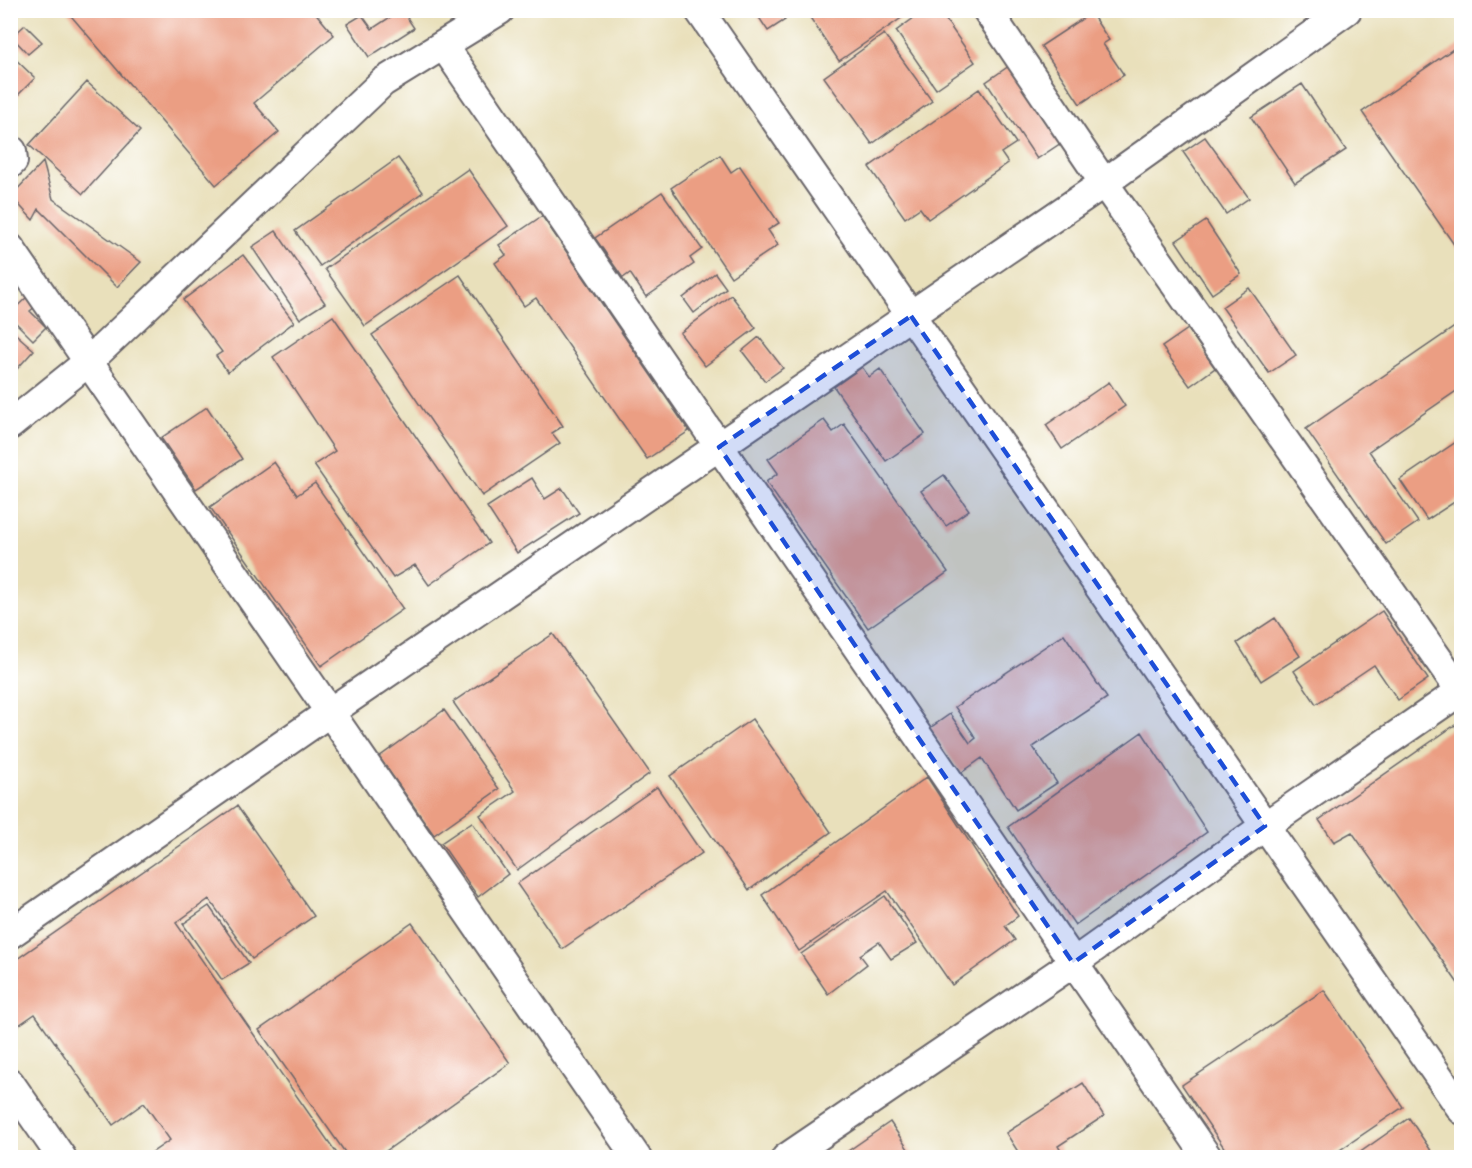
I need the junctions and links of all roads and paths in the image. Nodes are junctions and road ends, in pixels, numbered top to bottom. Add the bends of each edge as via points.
1 (500, 10) edge
2 (699, 10) edge
3 (987, 10) edge
4 (1347, 10) edge
5 (444, 46) junction
6 (10, 149) edge
7 (10, 164) edge
8 (1104, 183) junction
9 (10, 248) edge
10 (911, 316) junction
11 (88, 362) junction
12 (10, 425) edge
13 (719, 447) junction
14 (1461, 692) edge
15 (330, 712) junction
16 (1265, 826) junction
17 (10, 934) edge
18 (1073, 963) junction
19 (10, 1083) edge
20 (1461, 1110) edge
21 (62, 1158) edge
22 (637, 1158) edge
23 (786, 1158) edge
24 (1208, 1158) edge

1 - 5 street
2 - 10 street
3 - 8 street
4 - 8 street
5 - 11 street via 383,82
5 - 13 street
6 - 7 street
8 - 10 street
8 - 14 street
9 - 11 street
10 - 13 street
10 - 16 street
11 - 12 street
11 - 15 street
13 - 15 street
13 - 18 street
14 - 16 street
15 - 17 street
15 - 22 street
16 - 18 street
16 - 20 street
18 - 23 street
18 - 24 street
19 - 21 street

